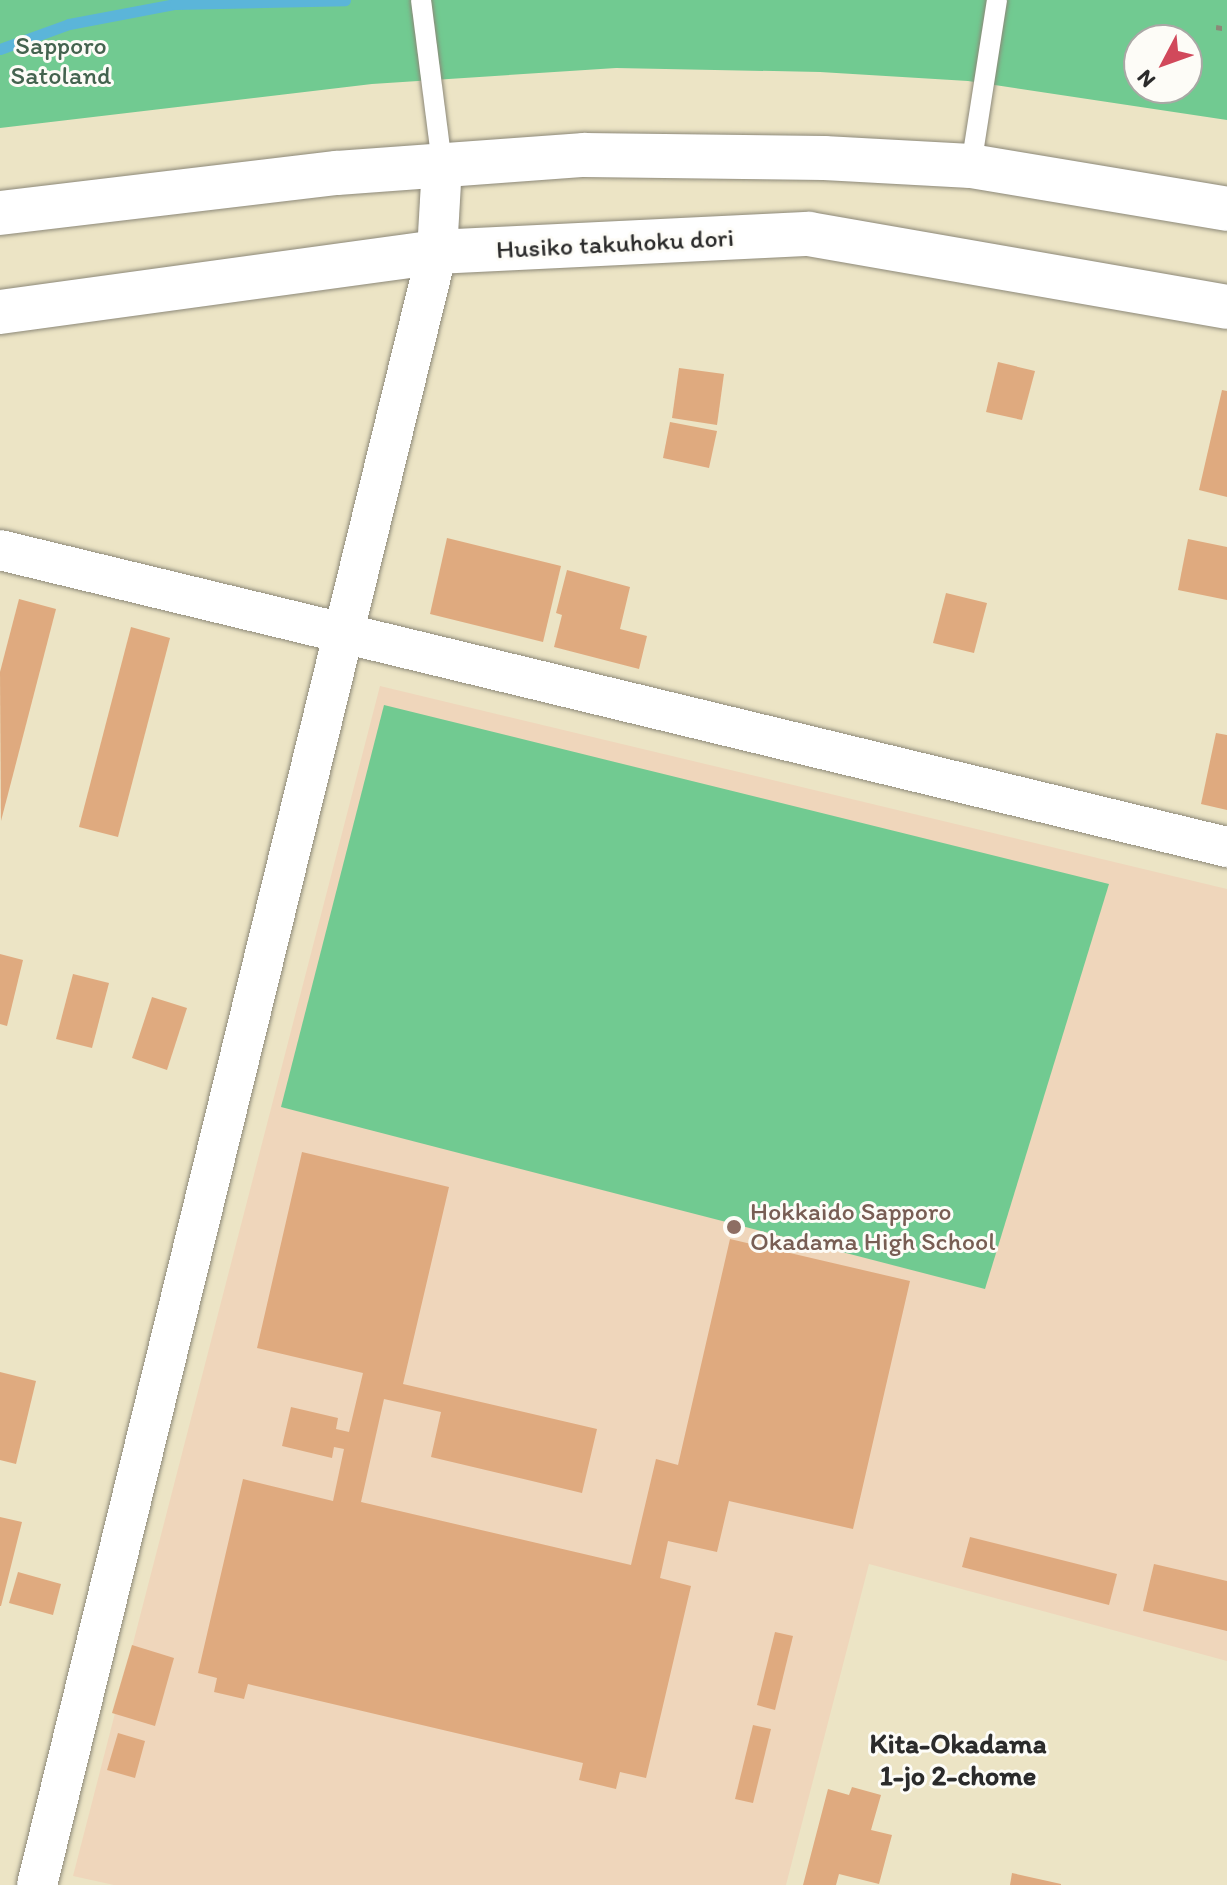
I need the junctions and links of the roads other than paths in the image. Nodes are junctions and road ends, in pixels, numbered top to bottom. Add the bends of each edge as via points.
1 (421, 0) edge
2 (997, 0) edge
3 (442, 164) junction
4 (971, 166) junction
5 (1227, 209) edge
6 (0, 213) edge
7 (437, 252) junction
8 (1227, 307) edge
9 (0, 312) edge
10 (0, 550) edge
11 (346, 632) junction
12 (1227, 847) edge
13 (37, 1885) edge

1 - 3 lane
2 - 4 lane
3 - 4 main road via 584,155
3 - 6 main road
3 - 7 street
4 - 5 main road
7 - 8 main road, Husiko takuhoku dori via 809,234
7 - 9 main road, Husiko takuhoku dori
7 - 11 street
10 - 11 street
11 - 12 street
11 - 13 street

